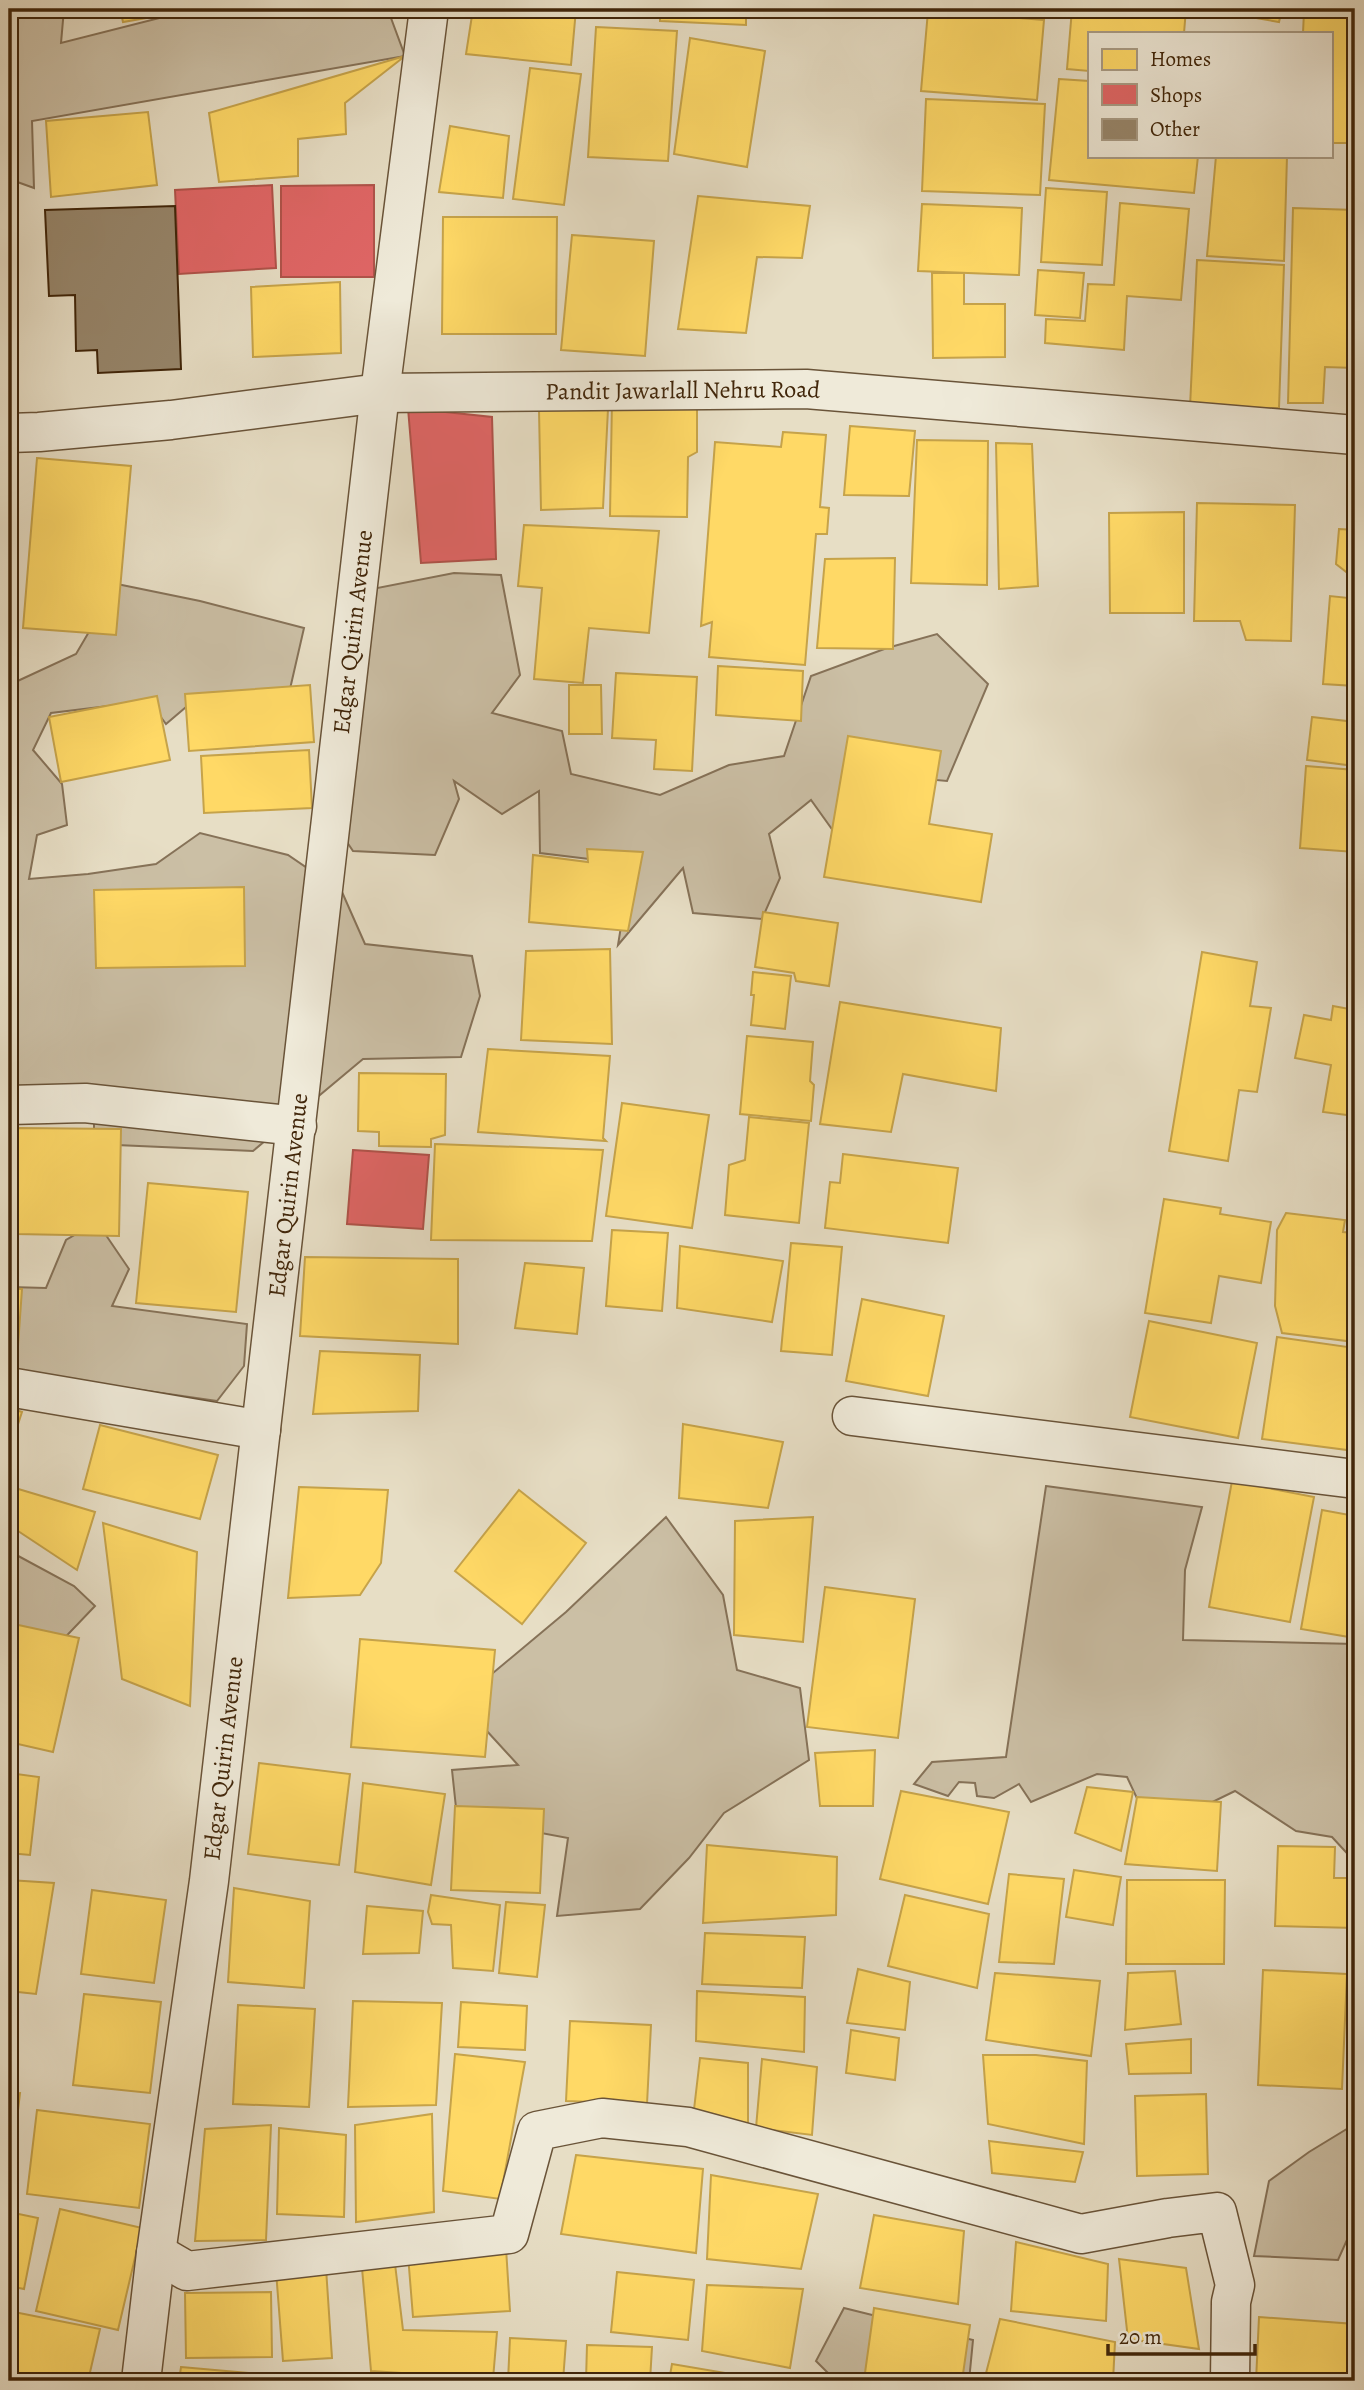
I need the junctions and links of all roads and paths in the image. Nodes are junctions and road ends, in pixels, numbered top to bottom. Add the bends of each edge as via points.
1 (429, 9) edge
2 (380, 393) junction
3 (9, 433) edge
4 (1355, 435) edge
5 (9, 1105) edge
6 (297, 1126) junction
7 (9, 1387) edge
8 (852, 1416) dead end
9 (261, 1430) junction
10 (1355, 1479) edge
11 (156, 2253) junction
12 (141, 2381) edge
13 (1230, 2381) edge

1 - 2 street, Edgar Quirin Avenue
2 - 3 street, Pandit Jawarlall Nehru Road via 171,420
2 - 4 street, Pandit Jawarlall Nehru Road via 806,389
2 - 6 street, Edgar Quirin Avenue
5 - 6 street via 85,1103
6 - 9 street, Edgar Quirin Avenue
7 - 9 street
8 - 10 street
9 - 11 street, Edgar Quirin Avenue via 209,1881
11 - 12 street, Edgar Quirin Avenue
11 - 13 street via 187,2270 509,2234 537,2131 602,2119 688,2127 1081,2234 1217,2212 1235,2285

